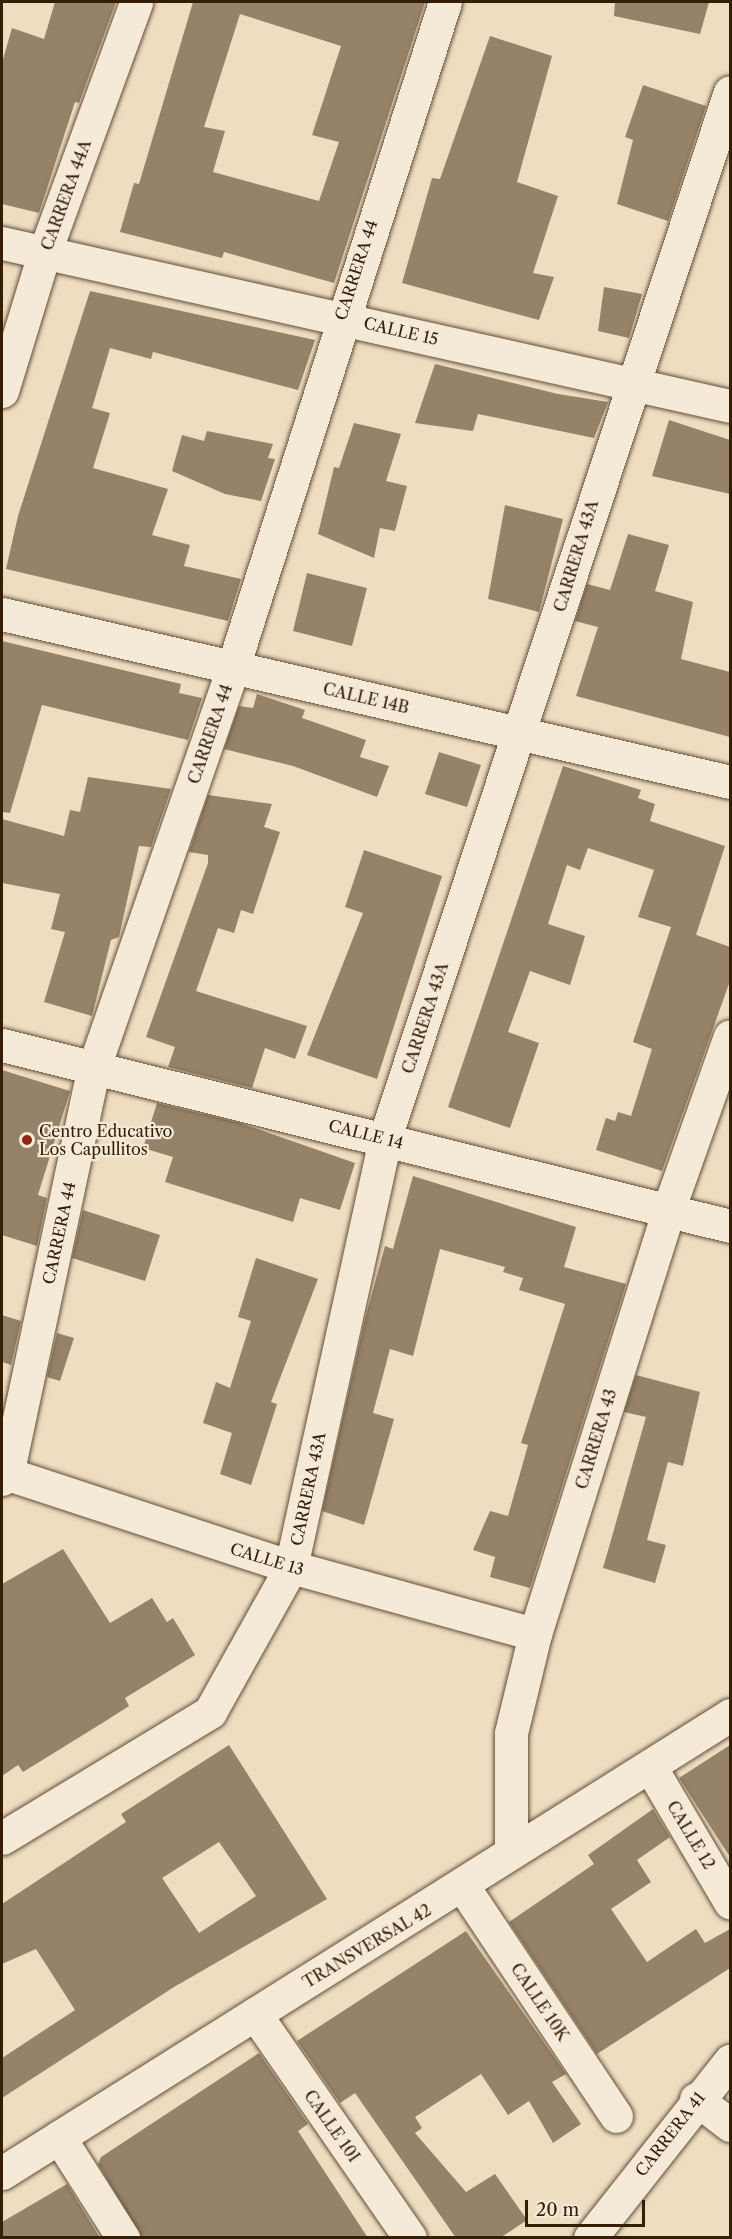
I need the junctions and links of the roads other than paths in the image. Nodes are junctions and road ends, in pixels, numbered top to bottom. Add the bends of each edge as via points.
1 (136, 2) edge
2 (445, 2) edge
3 (730, 92) edge
4 (2, 243) edge
5 (44, 254) junction
6 (340, 318) junction
7 (630, 383) junction
8 (2, 391) edge
9 (730, 406) edge
10 (2, 614) edge
11 (233, 667) junction
12 (520, 734) junction
13 (730, 782) edge
14 (730, 1036) edge
15 (2, 1045) edge
16 (94, 1067) junction
17 (386, 1138) junction
18 (669, 1208) junction
19 (730, 1226) edge
20 (4, 1475) edge
21 (291, 1567) junction
22 (535, 1634) junction
23 (730, 1715) edge
24 (651, 1768) junction
25 (2, 1838) edge
26 (511, 1852) junction
27 (464, 1888) junction
28 (730, 1902) edge
29 (255, 2014) junction
30 (730, 2061) edge
31 (696, 2099) junction
32 (616, 2116) dead end
33 (730, 2125) edge
34 (59, 2138) junction
35 (2, 2173) edge
36 (123, 2238) edge
37 (410, 2238) edge
38 (590, 2238) edge

1 - 5 street, CARRERA 44A
2 - 6 street, CARRERA 44
3 - 7 street, CARRERA 43A
4 - 5 street, CALLE 15
5 - 6 street, CALLE 15
5 - 8 street, CARRERA 44A
6 - 7 street, CALLE 15
6 - 11 street, CARRERA 44
7 - 9 street, CALLE 15
7 - 12 street, CARRERA 43A
10 - 11 street, CALLE 14B
11 - 12 street, CALLE 14B
11 - 16 street, CARRERA 44
12 - 13 street, CALLE 14B
12 - 17 street, CARRERA 43A
14 - 18 street, CARRERA 43
15 - 16 street, CALLE 14
16 - 17 street, CALLE 14
16 - 20 street, CARRERA 44
17 - 18 street, CALLE 14
17 - 21 street, CARRERA 43A
18 - 19 street, CALLE 14
18 - 22 street, CARRERA 43
20 - 21 street, CALLE 13
21 - 22 street, CALLE 13
21 - 25 street, CARRERA 43A via 210,1712
22 - 26 street, CARRERA 43 via 512,1733
23 - 24 street, TRANSVERSAL 42
24 - 26 street, TRANSVERSAL 42
24 - 28 street, CALLE 12
26 - 27 street, TRANSVERSAL 42
27 - 29 street, TRANSVERSAL 42
27 - 32 street, CALLE 10K
29 - 34 street, TRANSVERSAL 42
29 - 37 street, CALLE 10I
30 - 31 street, CARRERA 41
31 - 33 street
31 - 38 street, CARRERA 41
34 - 35 street, TRANSVERSAL 42
34 - 36 street

